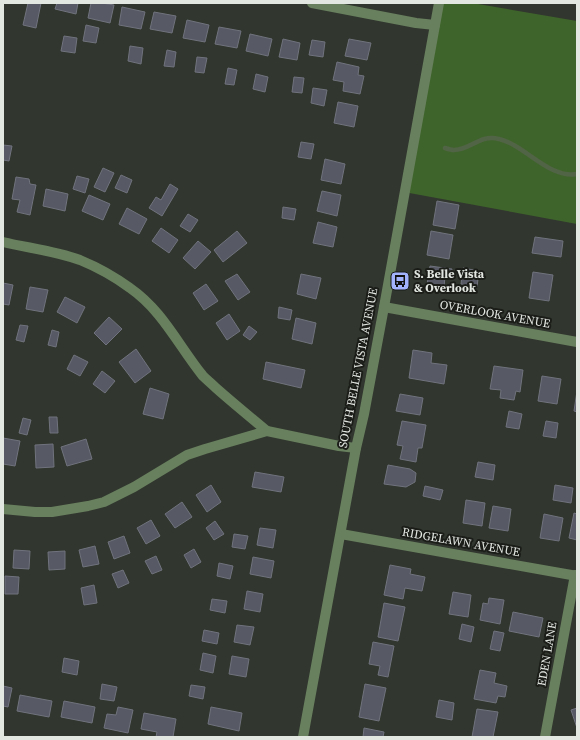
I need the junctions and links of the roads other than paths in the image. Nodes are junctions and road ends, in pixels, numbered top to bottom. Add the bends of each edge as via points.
1 (312, 3) edge
2 (439, 3) edge
3 (435, 25) junction
4 (3, 242) edge
5 (384, 307) junction
6 (577, 342) edge
7 (268, 431) junction
8 (356, 448) junction
9 (3, 508) edge
10 (341, 534) junction
11 (576, 575) edge
12 (303, 737) edge
13 (545, 737) edge

1 - 3 street
2 - 3 street, SOUTH BELLE VISTA AVENUE
3 - 5 street, SOUTH BELLE VISTA AVENUE
4 - 7 street via 79,260 131,288 160,315 204,376
5 - 6 street, OVERLOOK AVENUE
5 - 8 street, SOUTH BELLE VISTA AVENUE
7 - 8 street
7 - 9 street via 187,456 104,502 52,512
8 - 10 street, SOUTH BELLE VISTA AVENUE
10 - 11 street, RIDGELAWN AVENUE
10 - 12 street, SOUTH BELLE VISTA AVENUE
11 - 13 street, EDEN LANE

